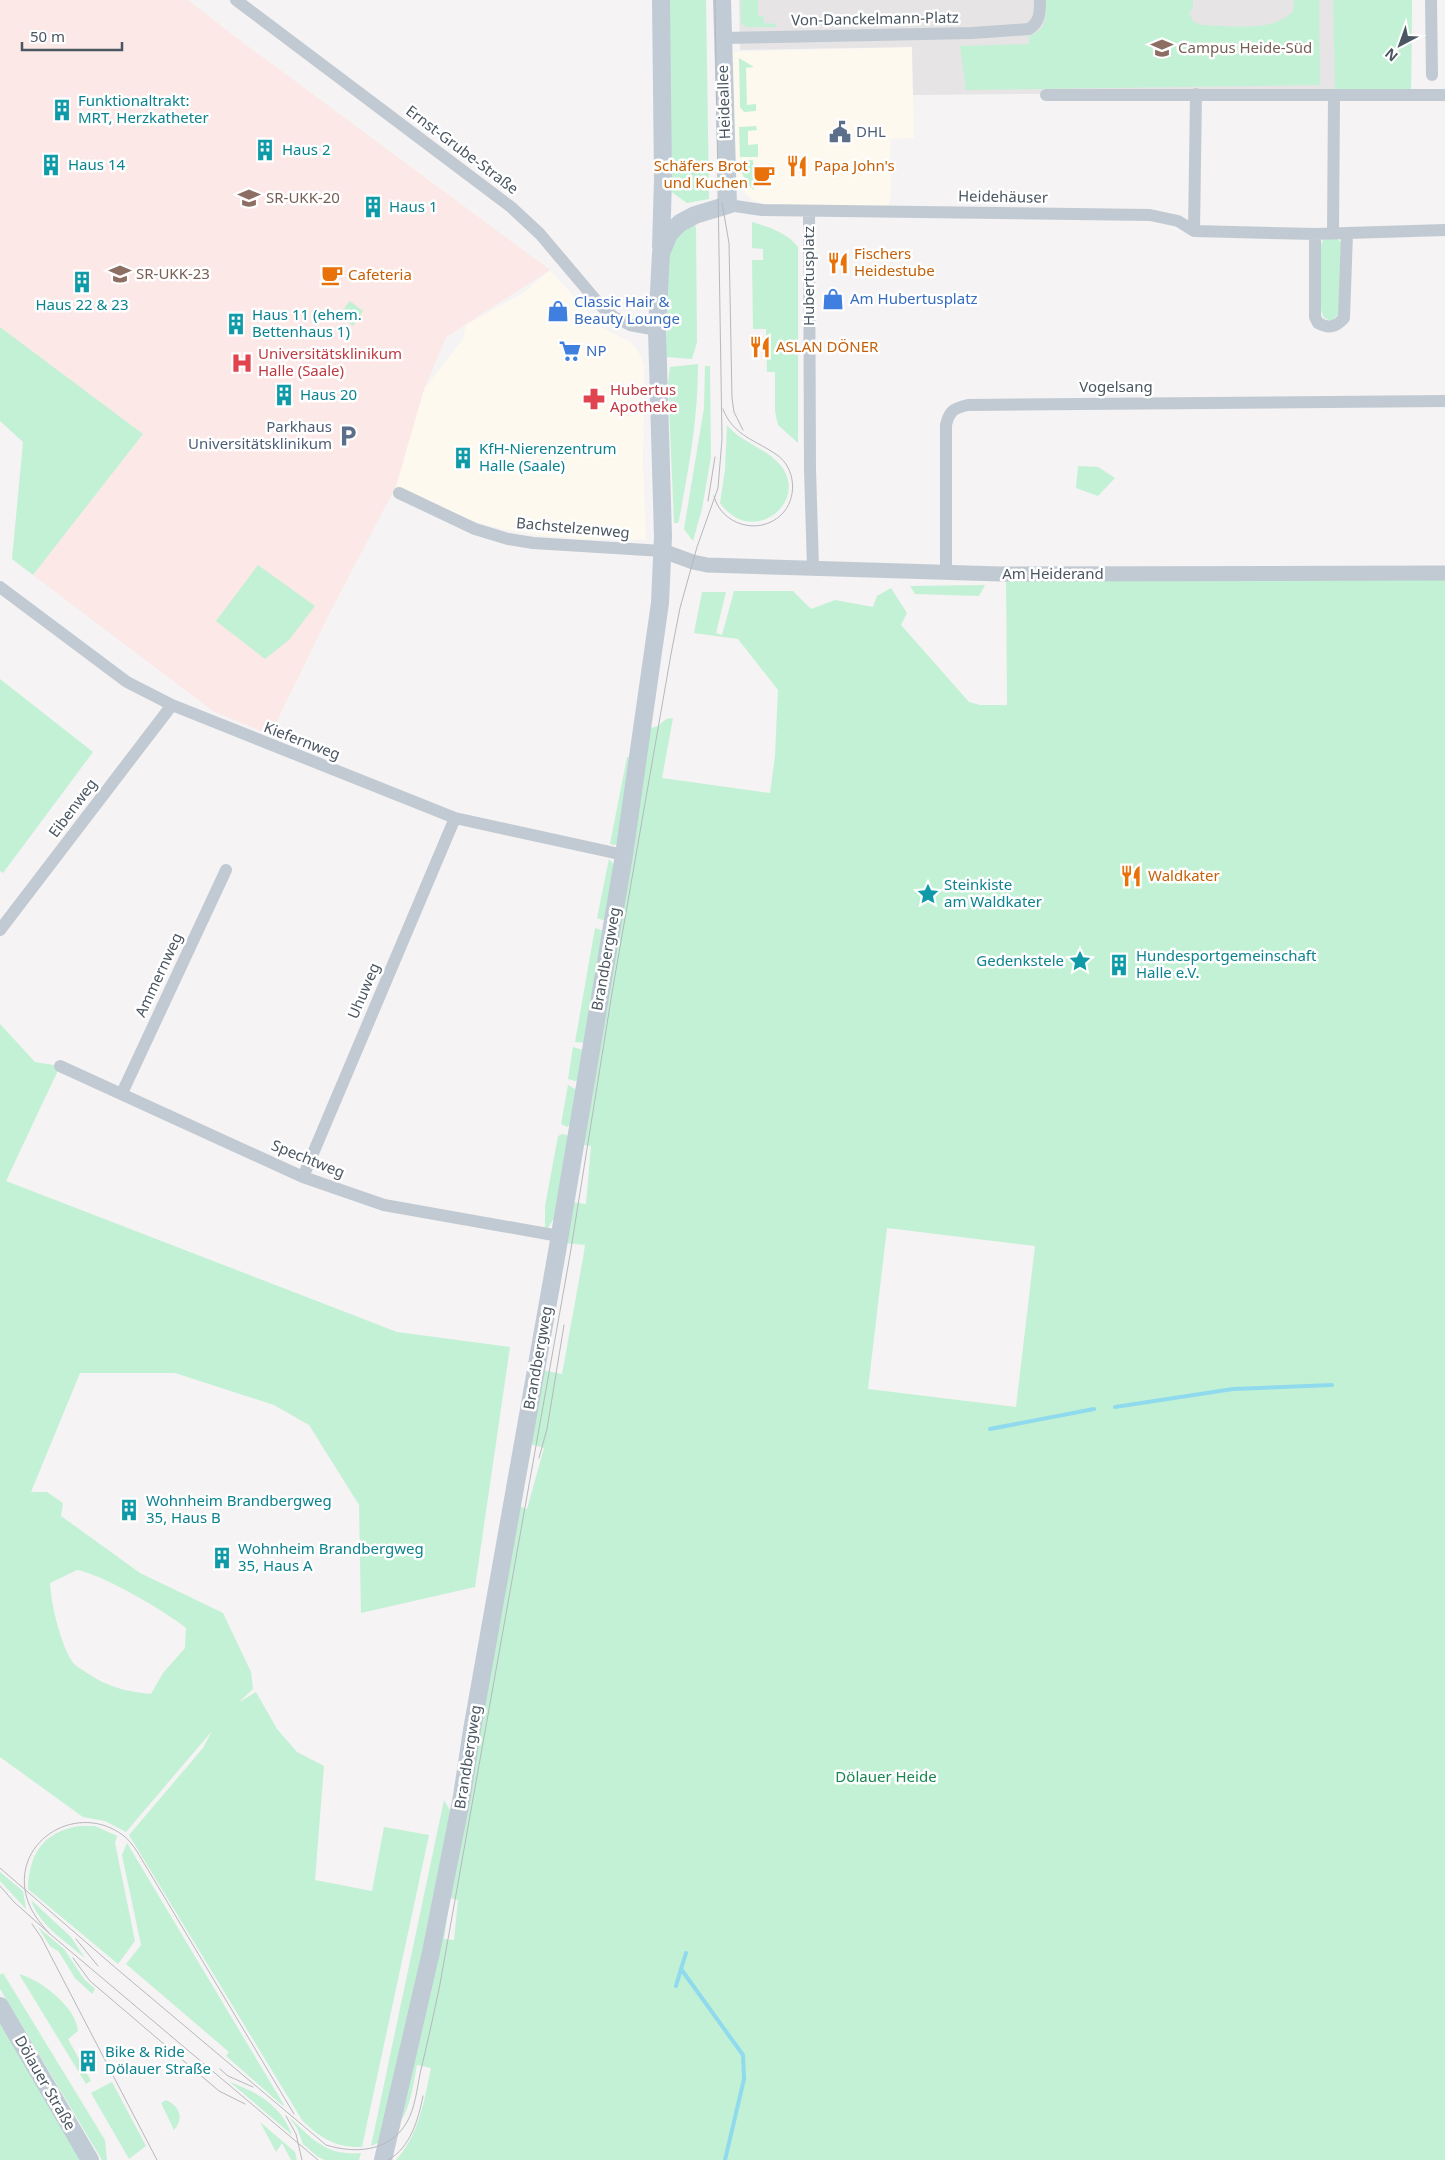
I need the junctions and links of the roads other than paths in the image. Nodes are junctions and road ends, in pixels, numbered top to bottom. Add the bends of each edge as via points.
1 (236, 0) edge
2 (661, 0) edge
3 (722, 0) edge
4 (1040, 0) edge
5 (1430, 0) edge
6 (722, 38) junction
7 (1432, 75) dead end
8 (1196, 94) junction
9 (1046, 95) dead end
10 (1334, 95) junction
11 (1445, 95) edge
12 (662, 190) junction
13 (728, 205) junction
14 (809, 211) junction
15 (695, 215) junction
16 (1445, 230) edge
17 (1194, 231) junction
18 (1333, 233) junction
19 (1347, 233) junction
20 (1315, 234) junction
21 (661, 253) junction
22 (657, 330) junction
23 (1445, 401) edge
24 (399, 493) dead end
25 (663, 551) junction
26 (813, 568) junction
27 (946, 572) junction
28 (1445, 573) edge
29 (0, 587) edge
30 (172, 705) junction
31 (455, 818) junction
32 (624, 855) junction
33 (226, 870) dead end
34 (0, 930) edge
35 (60, 1066) dead end
36 (122, 1093) junction
37 (303, 1177) junction
38 (559, 1236) junction
39 (0, 2006) edge
40 (90, 2160) edge
41 (383, 2160) edge

1 - 22 street, Ernst-Grube-Straße via 511,207 614,317 630,325
2 - 12 main road
3 - 6 main road, Heideallee
4 - 6 street, Von-Danckelmann-Platz via 1040,15 1029,29
5 - 7 street
6 - 13 main road, Heideallee
8 - 9 street
8 - 10 street
8 - 17 street
10 - 11 street
10 - 18 street
12 - 15 main road via 677,208
12 - 21 main road
13 - 14 street, Hubertusplatz
13 - 15 main road, Hubertusplatz
14 - 17 street, Heidehäuser via 1150,215 1178,222
14 - 26 street, Hubertusplatz
15 - 21 main road, Hubertusplatz via 673,229
16 - 19 street, Heidehäuser
17 - 20 street, Heidehäuser
18 - 19 street, Heidehäuser
18 - 20 street, Heidehäuser
19 - 20 street via 1344,318 1338,325 1326,327 1318,323 1316,317
21 - 22 main road, Hubertusplatz
22 - 25 main road, Hubertusplatz
23 - 27 street, Vogelsang via 987,404 956,407 948,415 946,425
24 - 25 street, Bachstelzenweg via 475,529 508,539
25 - 26 street, Am Heiderand via 707,566
25 - 32 main road, Brandbergweg via 660,602
26 - 27 street, Am Heiderand
27 - 28 street, Am Heiderand
29 - 30 street, Kiefernweg via 127,682
30 - 31 street, Kiefernweg
30 - 34 street, Eibenweg
31 - 32 street, Kiefernweg
31 - 37 street, Uhuweg
32 - 38 main road, Brandbergweg
33 - 36 street, Ammernweg
35 - 36 street, Spechtweg
36 - 37 street, Spechtweg
37 - 38 street, Spechtweg via 384,1205
38 - 41 main road, Brandbergweg via 462,1796 431,1952
39 - 40 main road, Dölauer Straße

